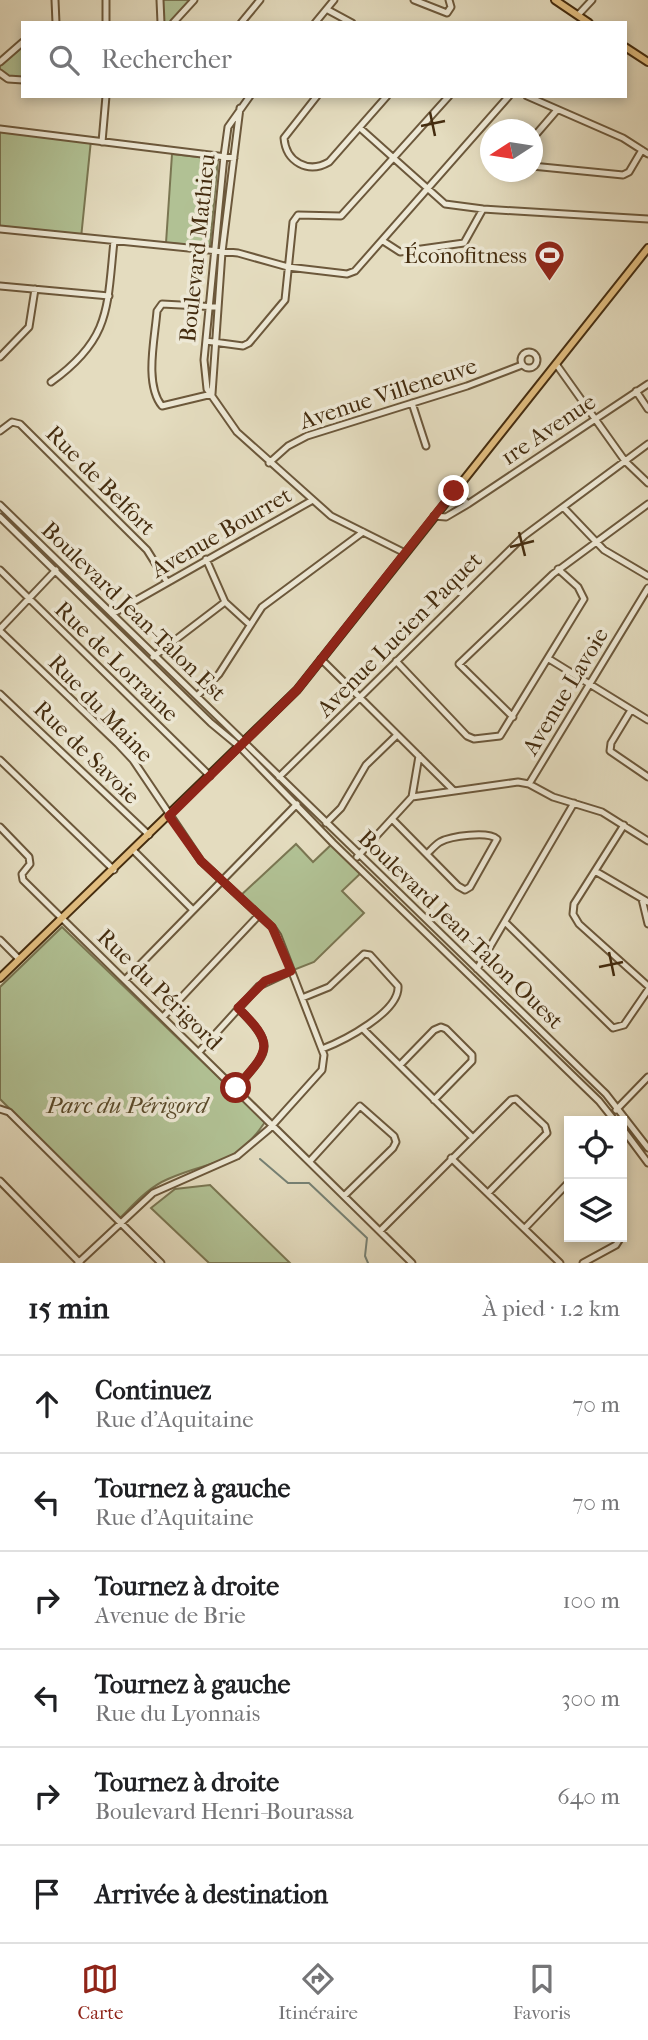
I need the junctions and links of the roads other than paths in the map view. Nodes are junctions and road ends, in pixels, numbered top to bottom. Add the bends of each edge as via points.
1 (55, 0) edge
2 (106, 0) edge
3 (160, 0) edge
4 (194, 0) edge
5 (334, 0) edge
6 (414, 0) edge
7 (449, 0) edge
8 (555, 0) edge
9 (592, 0) edge
10 (256, 1) edge
11 (328, 10) junction
12 (578, 15) junction
13 (56, 21) edge
14 (106, 21) edge
15 (161, 21) edge
16 (175, 21) edge
17 (242, 21) edge
18 (317, 21) edge
19 (348, 21) edge
20 (586, 21) edge
21 (21, 44) edge
22 (627, 48) edge
23 (0, 62) edge
24 (648, 62) edge
25 (0, 74) edge
26 (21, 79) edge
27 (106, 98) edge
28 (248, 98) edge
29 (315, 98) edge
30 (385, 98) edge
31 (447, 98) edge
32 (507, 98) edge
33 (531, 98) edge
34 (240, 108) junction
35 (557, 110) junction
36 (543, 127) edge
37 (360, 128) junction
38 (0, 129) edge
39 (102, 142) junction
40 (645, 152) edge
41 (224, 156) junction
42 (234, 158) junction
43 (394, 158) junction
44 (543, 167) edge
45 (427, 187) junction
46 (483, 209) junction
47 (648, 219) edge
48 (0, 229) edge
49 (114, 241) junction
50 (383, 241) junction
51 (648, 248) edge
52 (213, 250) junction
53 (222, 251) junction
54 (288, 267) junction
55 (0, 286) edge
56 (34, 289) junction
57 (108, 296) junction
58 (209, 306) junction
59 (218, 307) junction
60 (206, 341) junction
61 (215, 342) junction
62 (0, 357) edge
63 (556, 364) junction
64 (522, 365) dead end
65 (51, 383) dead end
66 (648, 383) edge
67 (636, 391) junction
68 (212, 394) junction
69 (412, 403) junction
70 (648, 409) edge
71 (594, 419) junction
72 (0, 431) edge
73 (648, 444) edge
74 (426, 446) dead end
75 (625, 461) junction
76 (269, 463) junction
77 (648, 483) edge
78 (454, 491) junction
79 (311, 501) junction
80 (468, 504) junction
81 (648, 504) edge
82 (0, 505) edge
83 (563, 507) junction
84 (434, 516) junction
85 (0, 517) edge
86 (363, 532) junction
87 (595, 542) junction
88 (405, 553) junction
89 (206, 559) junction
90 (61, 565) junction
91 (558, 569) junction
92 (0, 570) edge
93 (55, 571) junction
94 (648, 576) edge
95 (167, 582) junction
96 (648, 588) edge
97 (29, 600) junction
98 (225, 602) junction
99 (112, 614) junction
100 (248, 623) junction
101 (0, 630) edge
102 (155, 656) junction
103 (321, 659) junction
104 (549, 659) junction
105 (396, 661) junction
106 (148, 662) junction
107 (590, 684) junction
108 (0, 694) edge
109 (197, 696) junction
110 (360, 696) junction
111 (631, 710) junction
112 (513, 717) junction
113 (648, 720) edge
114 (397, 735) junction
115 (242, 745) junction
116 (419, 756) junction
117 (0, 760) edge
118 (210, 776) junction
119 (279, 777) junction
120 (648, 777) edge
121 (529, 784) junction
122 (454, 791) junction
123 (412, 797) junction
124 (574, 803) junction
125 (297, 804) junction
126 (169, 816) junction
127 (391, 819) junction
128 (326, 822) junction
129 (624, 825) junction
130 (0, 827) edge
131 (149, 835) junction
132 (648, 841) edge
133 (134, 851) junction
134 (359, 854) junction
135 (426, 854) junction
136 (352, 862) junction
137 (114, 870) junction
138 (595, 871) junction
139 (221, 879) junction
140 (645, 900) edge
141 (192, 909) junction
142 (259, 915) junction
143 (62, 919) junction
144 (506, 923) junction
145 (648, 924) edge
146 (0, 940) edge
147 (19, 959) junction
148 (477, 968) junction
149 (291, 971) junction
150 (472, 976) junction
151 (0, 978) edge
152 (125, 980) junction
153 (648, 988) edge
154 (302, 998) junction
155 (238, 1008) junction
156 (163, 1017) junction
157 (363, 1029) junction
158 (321, 1049) junction
159 (199, 1052) junction
160 (400, 1065) junction
161 (648, 1077) edge
162 (236, 1088) junction
163 (434, 1100) junction
164 (618, 1108) junction
165 (0, 1109) edge
166 (611, 1116) edge
167 (614, 1116) edge
168 (274, 1125) junction
169 (627, 1135) edge
170 (472, 1138) junction
171 (648, 1147) edge
172 (451, 1158) junction
173 (310, 1161) junction
174 (648, 1163) edge
175 (0, 1181) edge
176 (564, 1187) edge
177 (488, 1193) junction
178 (344, 1196) junction
179 (121, 1223) junction
180 (525, 1228) junction
181 (380, 1231) junction
182 (618, 1242) edge
183 (79, 1263) edge
184 (161, 1263) edge
185 (412, 1263) edge
186 (561, 1263) edge
187 (583, 1263) edge

1 - 13 street
2 - 14 street
3 - 15 street
4 - 16 street
5 - 11 street
6 - 7 street via 447,13
8 - 12 main road
9 - 12 street
10 - 17 street
11 - 18 street
11 - 19 street
12 - 20 main road
21 - 23 street
22 - 24 main road
25 - 26 street
27 - 39 street
28 - 34 street, Boulevard Mathieu
29 - 37 street via 285,134 284,146 294,163 326,164
30 - 37 street
31 - 43 street
32 - 45 street
33 - 35 street
34 - 41 street, Boulevard Mathieu via 228,127
34 - 42 street, Boulevard Mathieu
35 - 36 street
35 - 40 street via 624,138
37 - 43 street
38 - 39 street
39 - 41 street
40 - 44 street via 623,175
41 - 42 street
41 - 52 street, Boulevard Mathieu
42 - 53 street, Boulevard Mathieu
43 - 45 street
43 - 54 street via 341,216 298,215 293,222
45 - 46 street via 445,204
45 - 50 street
46 - 47 street
46 - 50 street via 464,243 400,252
48 - 49 street
49 - 52 street
49 - 57 street
50 - 54 street via 347,274
51 - 63 main road
52 - 53 street
52 - 58 street, Boulevard Mathieu
53 - 54 street
53 - 59 street, Boulevard Mathieu
54 - 61 street via 285,300 249,343
55 - 56 street
56 - 57 street
56 - 62 street via 29,327
57 - 65 street via 100,332
58 - 59 street
58 - 60 street, Boulevard Mathieu
58 - 68 street via 162,304 157,311 153,368 156,399 162,406
59 - 61 street, Boulevard Mathieu
60 - 61 street
60 - 68 street, Boulevard Mathieu via 205,376
61 - 68 street, Boulevard Mathieu
63 - 71 street
63 - 78 main road
64 - 69 street, Avenue Villeneuve
66 - 67 street, 1re Avenue
67 - 70 street
67 - 71 street, 1re Avenue
68 - 76 street, Boulevard Mathieu via 227,422
69 - 74 street
69 - 76 street, Avenue Villeneuve via 307,436
71 - 75 street
71 - 80 street, 1re Avenue
72 - 95 street, Rue de Belfort via 12,422 20,424 147,550
73 - 75 street, Avenue Lucien-Paquet
75 - 77 street
75 - 83 street, Avenue Lucien-Paquet
76 - 79 street, Boulevard Mathieu
78 - 80 street
78 - 84 main road
79 - 86 street, Boulevard Mathieu
79 - 89 street, Avenue Bourret
80 - 84 street, 1re Avenue via 446,517
81 - 87 street
82 - 90 street, Boulevard Jean-Talon Est
83 - 87 street
83 - 105 street, Avenue Lucien-Paquet via 524,536
84 - 88 main road
85 - 93 street, Boulevard Jean-Talon Est
86 - 88 street, Boulevard Mathieu
86 - 100 street via 261,607
87 - 91 street
87 - 94 street
88 - 103 main road
89 - 95 street, Avenue Bourret
89 - 98 street
90 - 93 street
90 - 99 street, Boulevard Jean-Talon Est
91 - 104 street via 584,599
91 - 112 street via 459,664
92 - 97 street, Rue de Lorraine
93 - 97 street
93 - 106 street, Boulevard Jean-Talon Est
95 - 99 street, Avenue Bourret
96 - 107 street, Avenue Lavoie
97 - 101 street
97 - 118 street, Rue de Lorraine
98 - 100 street
98 - 102 street
99 - 102 street, Boulevard Jean-Talon Est
100 - 109 street via 219,674
101 - 126 street, Rue du Maine via 133,760
102 - 106 street
102 - 109 street, Boulevard Jean-Talon Est
103 - 110 street
103 - 115 main road
104 - 107 street
104 - 112 street
105 - 110 street, Avenue Lucien-Paquet
105 - 112 street via 471,738 500,736
106 - 115 street, Boulevard Jean-Talon Est
107 - 111 street
107 - 121 street, Avenue Lavoie
108 - 131 street, Rue de Savoie
109 - 115 street, Boulevard Jean-Talon Est
110 - 114 street
110 - 119 street, Avenue Lucien-Paquet
111 - 113 street
111 - 120 street via 610,751
114 - 116 street
114 - 128 street via 366,765 341,808
115 - 118 main road
115 - 119 street, Boulevard Jean-Talon Ouest
115 - 125 street, Boulevard Jean-Talon Ouest
116 - 122 street
116 - 123 street
117 - 137 street
118 - 126 main road
119 - 128 street, Boulevard Jean-Talon Ouest
121 - 122 street, Avenue Lavoie
121 - 124 street
122 - 123 street, Avenue Lavoie
123 - 127 street
124 - 129 street
124 - 144 street
125 - 136 street, Boulevard Jean-Talon Ouest
125 - 139 street
126 - 131 main road
126 - 139 street, Rue du Maine via 190,848
127 - 134 street
127 - 135 street
128 - 134 street, Boulevard Jean-Talon Ouest
129 - 132 street
129 - 138 street
130 - 143 street, Rue du Périgord via 29,857 23,880
131 - 133 main road
133 - 137 main road
133 - 141 street
134 - 136 street
134 - 148 street, Boulevard Jean-Talon Ouest
135 - 135 street via 465,890 497,839 488,835 449,840
136 - 150 street, Boulevard Jean-Talon Ouest
137 - 143 main road
138 - 140 street
138 - 153 street via 574,904 573,914
139 - 141 street
139 - 142 street, Rue du Maine
140 - 145 street
141 - 152 street
142 - 149 street, Rue du Maine via 278,936
142 - 156 street
143 - 147 main road
143 - 152 street, Rue du Périgord
144 - 148 street
144 - 153 street via 613,1028 624,1025
146 - 147 street
147 - 151 main road
148 - 150 street
148 - 164 street, Boulevard Jean-Talon Ouest
149 - 154 street, Rue du Maine
149 - 155 street via 265,981
150 - 166 street, Boulevard Jean-Talon Ouest
152 - 156 street, Rue du Périgord
154 - 157 street via 329,987 361,956 370,955 397,982 398,992
154 - 158 street, Rue du Maine
155 - 159 street
155 - 162 street via 260,1031 265,1049
156 - 159 street, Rue du Périgord
157 - 158 street
157 - 160 street
158 - 168 street via 325,1060 321,1070
159 - 162 street, Rue du Périgord
160 - 163 street
160 - 163 street via 441,1027 472,1055 472,1061
161 - 164 street
162 - 168 street, Rue du Périgord
163 - 170 street
164 - 167 street
164 - 171 street, Boulevard Jean-Talon Ouest
165 - 179 street via 9,1112
168 - 173 street, Rue du Périgord
168 - 179 street via 228,1162 153,1193
169 - 174 street
170 - 172 street
170 - 177 street via 513,1099 547,1129 544,1139
172 - 177 street
172 - 181 street
173 - 178 street, Rue du Périgord
173 - 178 street via 360,1106 394,1136 393,1148
175 - 183 street
176 - 180 street
177 - 180 street
178 - 181 street, Rue du Périgord
179 - 183 street
179 - 184 street
180 - 186 street
181 - 185 street, Rue du Périgord
182 - 187 street

